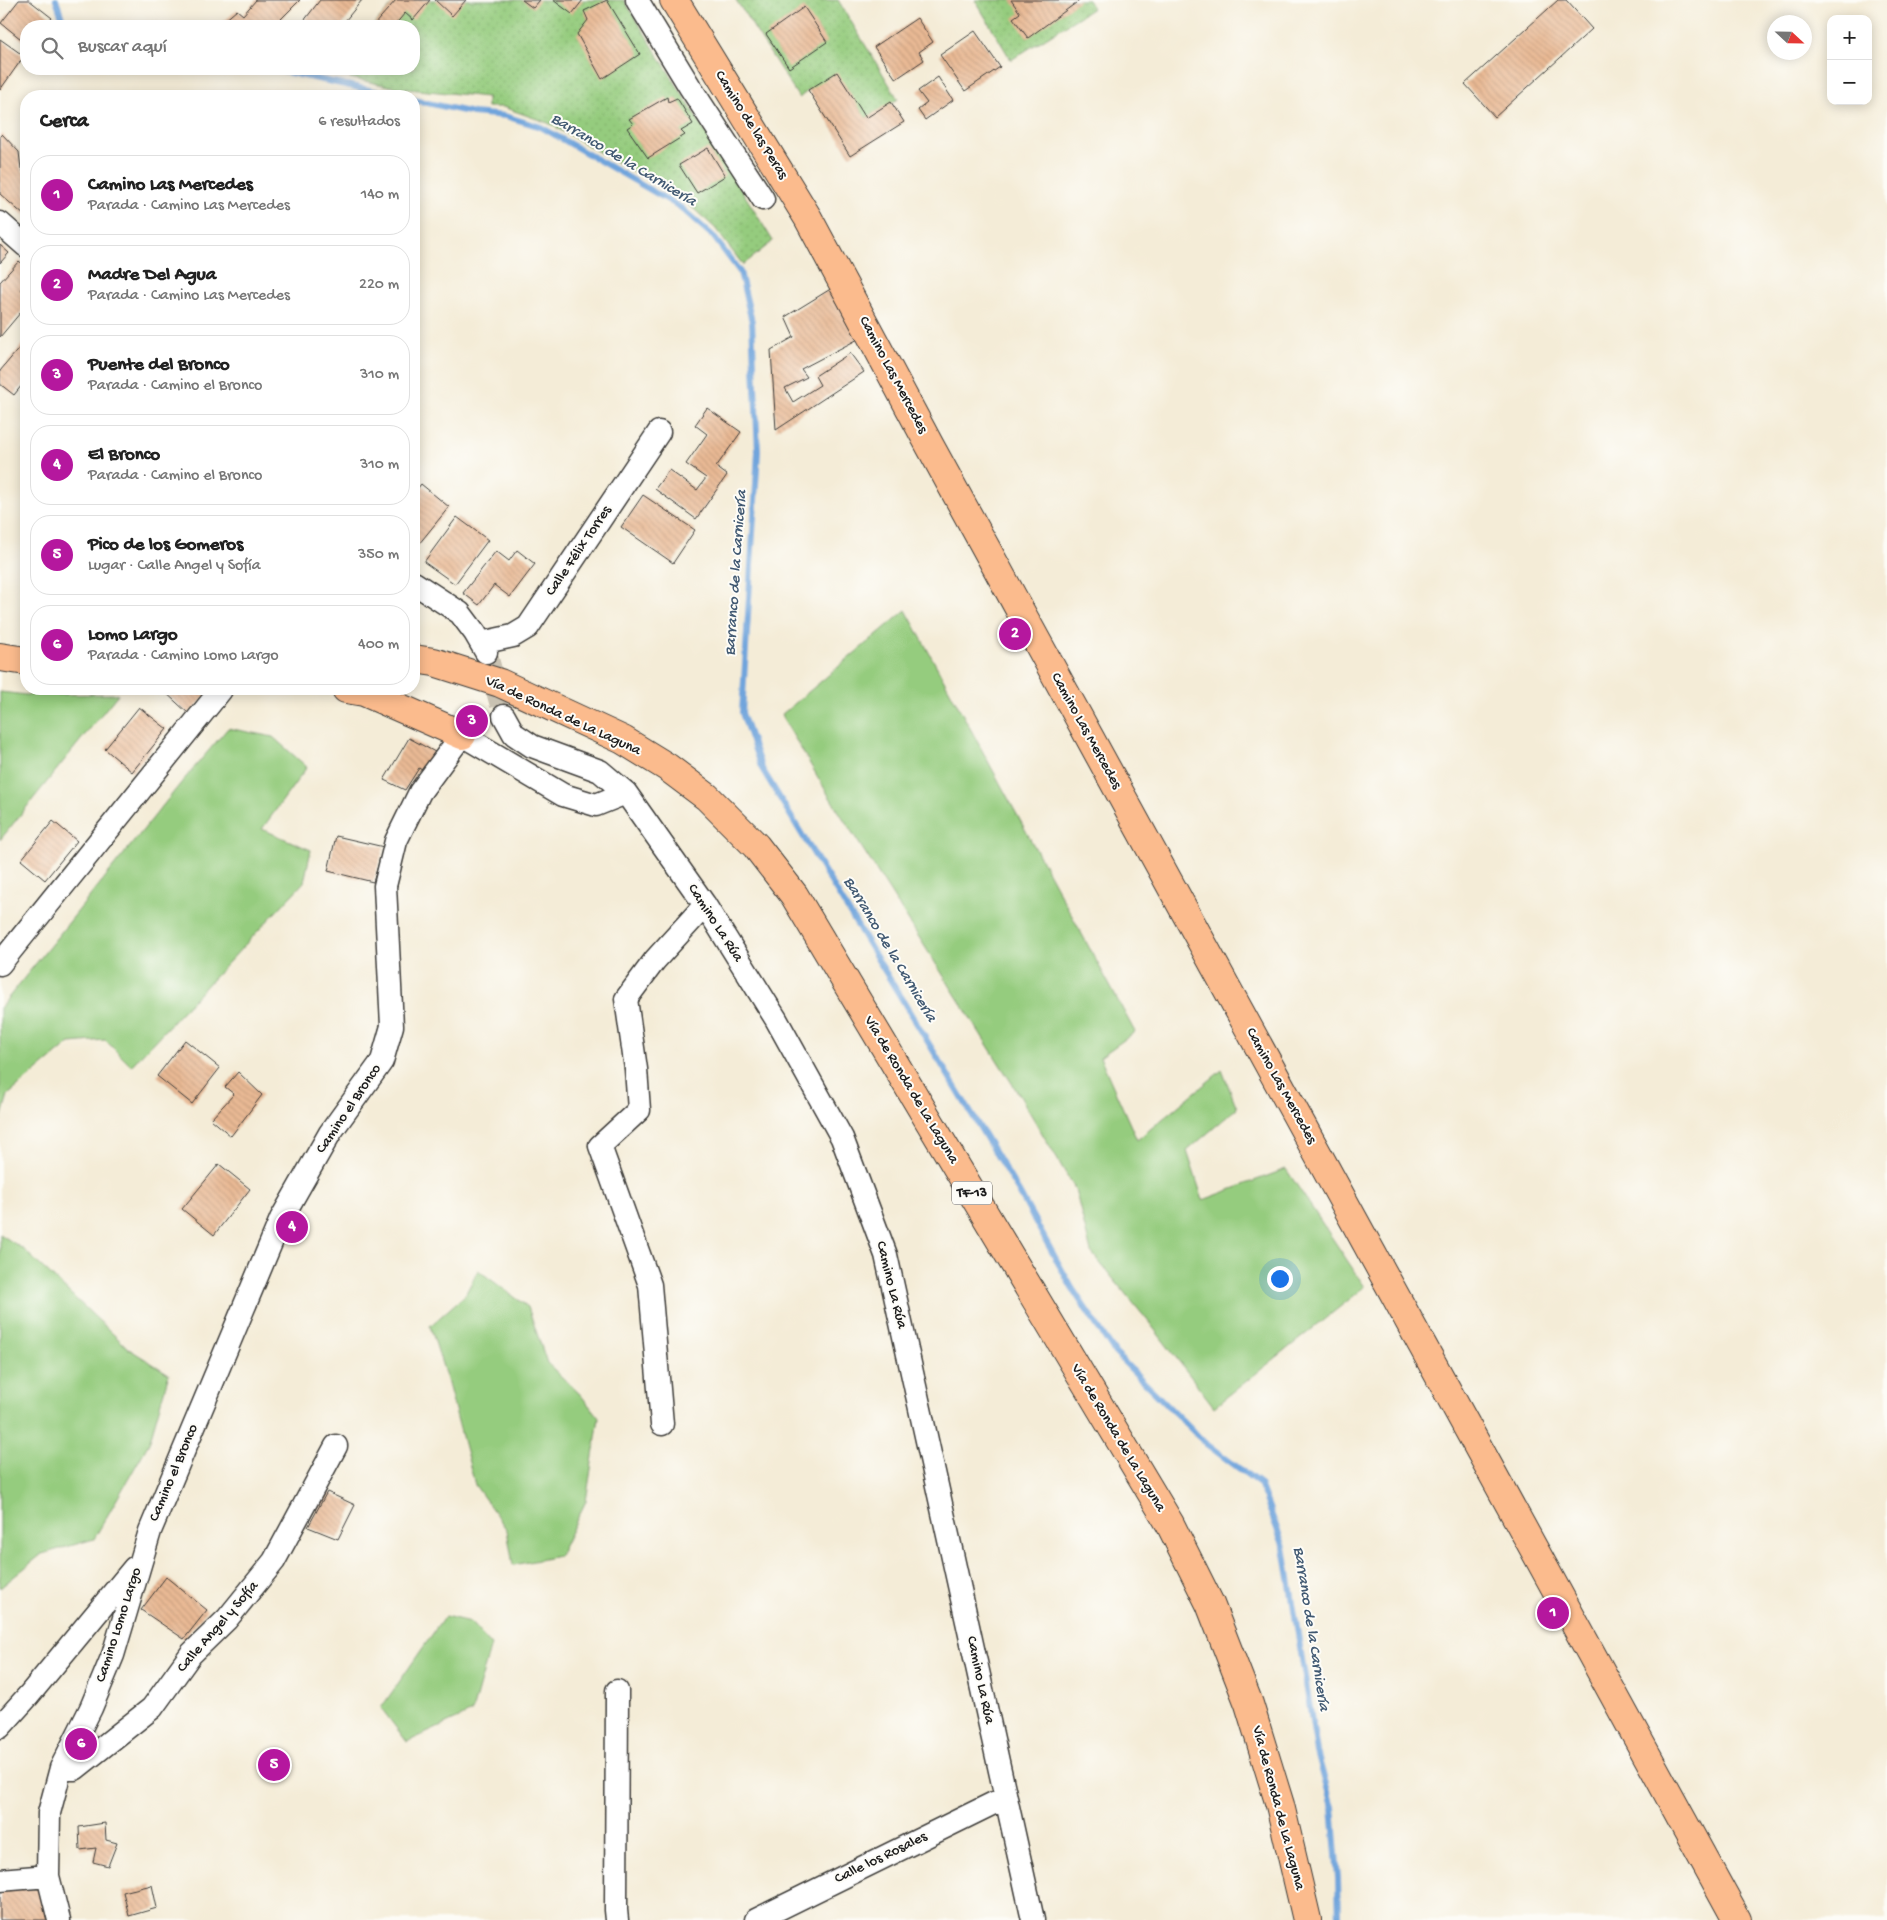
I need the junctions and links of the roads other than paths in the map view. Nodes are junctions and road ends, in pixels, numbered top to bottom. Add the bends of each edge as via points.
1 (637, 0) edge
2 (674, 0) edge
3 (763, 199) dead end
4 (0, 223) edge
5 (20, 241) edge
6 (827, 251) joint
7 (659, 432) dead end
8 (420, 587) edge
9 (0, 657) edge
10 (20, 660) edge
11 (420, 660) edge
12 (217, 695) edge
13 (371, 695) edge
14 (504, 716) tunnel mouth
15 (462, 735) junction
16 (626, 793) junction
17 (705, 905) junction
18 (0, 964) edge
19 (662, 1424) dead end
20 (336, 1446) dead end
21 (141, 1560) junction
22 (618, 1691) dead end
23 (0, 1728) edge
24 (61, 1768) junction
25 (1006, 1797) junction
26 (48, 1876) junction
27 (0, 1880) edge
28 (59, 1920) edge
29 (617, 1920) edge
30 (756, 1920) edge
31 (1033, 1920) edge
32 (1308, 1920) edge
33 (1737, 1920) edge

1 - 3 street
2 - 6 main road, Camino de las Peras
4 - 5 street
6 - 33 main road, Camino Las Mercedes
7 - 8 street, Calle Félix Torres via 528,627 483,648 460,613
9 - 10 main road
11 - 32 main road, Vía de Ronda de La Laguna / TF-13 via 500,684 624,740 707,797 756,846 794,895 1170,1524 1210,1604 1255,1723 1280,1805
12 - 18 street
13 - 15 main road
14 - 16 street, Camino La Rúa via 514,734 532,746 600,771
15 - 16 street via 563,795 596,806
15 - 21 street, Camino el Bronco via 420,792 396,841 385,886 392,1026 382,1061 330,1133 282,1219 150,1530
16 - 17 street, Camino La Rúa
17 - 19 street via 655,960 626,999 639,1110 600,1146 650,1285
17 - 25 street, Camino La Rúa via 776,1019 842,1138 886,1255
20 - 24 street, Calle Angel y Sofía via 274,1561 227,1619 191,1654 152,1708 75,1769
21 - 23 street
21 - 24 street, Camino Lomo Largo via 113,1655
22 - 29 street
24 - 26 street, Camino Lomo Largo via 50,1813
25 - 30 street, Calle los Rosales
25 - 31 street, Camino La Rúa
26 - 27 street
26 - 28 street, Camino Lomo Largo

